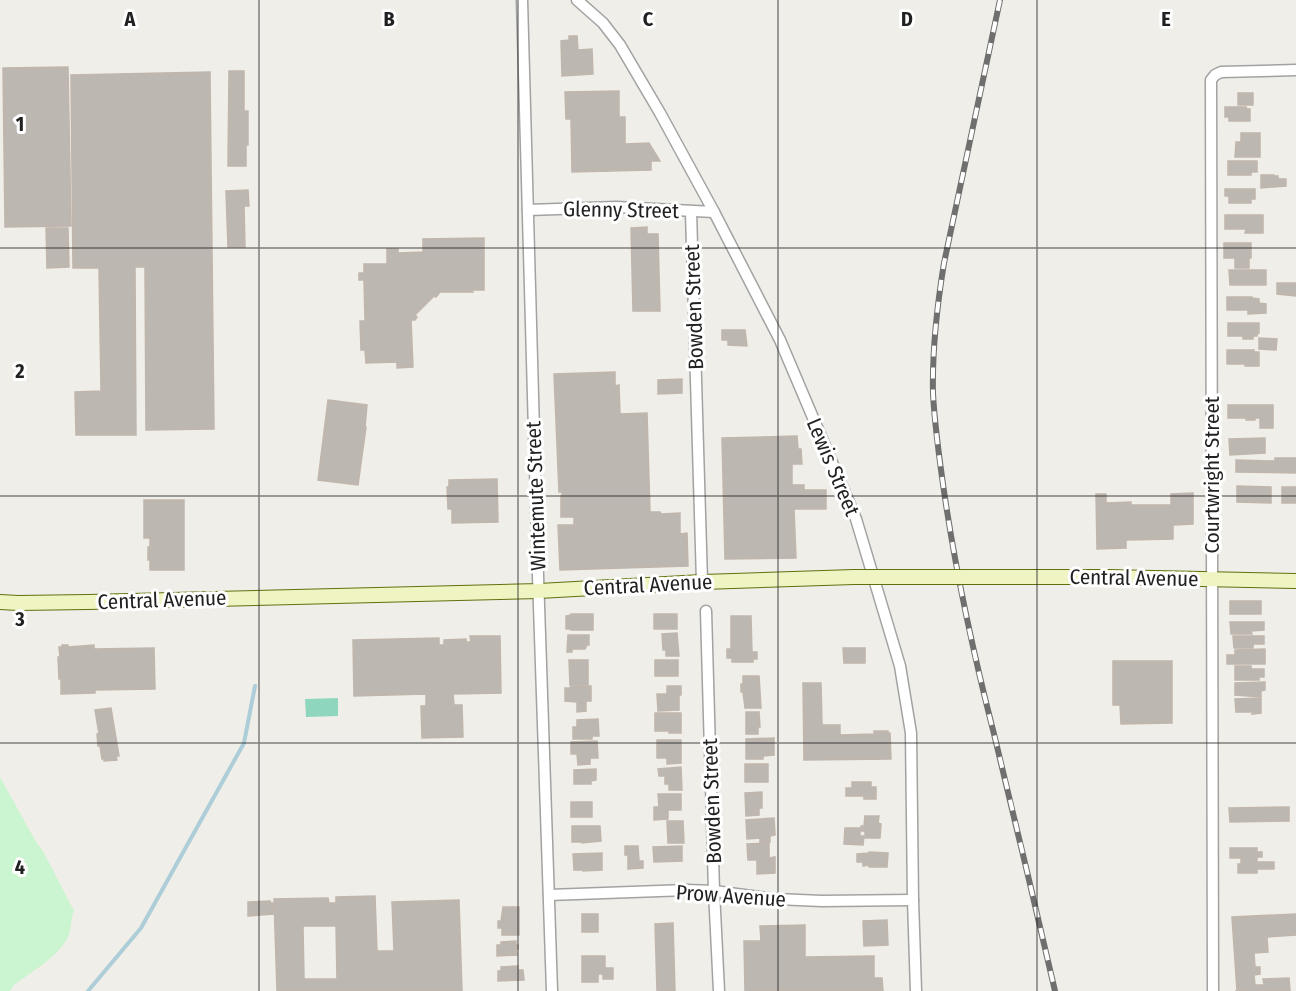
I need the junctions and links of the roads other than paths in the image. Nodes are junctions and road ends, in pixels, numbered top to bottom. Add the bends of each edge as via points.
1 (522, 0) edge
2 (577, 0) edge
3 (1296, 70) edge
4 (528, 210) junction
5 (691, 212) junction
6 (714, 212) junction
7 (1212, 579) junction
8 (1296, 581) edge
9 (702, 582) junction
10 (539, 591) junction
11 (0, 602) edge
12 (706, 611) dead end
13 (714, 891) junction
14 (549, 895) junction
15 (913, 900) junction
16 (552, 991) edge
17 (719, 991) edge
18 (916, 991) edge
19 (1212, 991) edge

1 - 4 street, Wintemute Street
2 - 6 street, Lewis Street via 620,45
3 - 7 street, Courtwright Street via 1221,72 1211,80
4 - 5 street, Glenny Street via 616,207
4 - 10 street, Wintemute Street
5 - 6 street, Glenny Street
5 - 9 street, Bowden Street
6 - 15 street, Lewis Street via 780,340 856,519 900,666 911,733
7 - 8 main road, Central Avenue
7 - 9 main road, Central Avenue, bridge via 854,577
7 - 19 street, Courtwright Street
9 - 10 main road, Central Avenue
10 - 11 main road, Central Avenue
10 - 14 street, Wintemute Street
12 - 13 street, Bowden Street
13 - 14 street, Prow Avenue
13 - 15 street, Prow Avenue via 799,900
13 - 17 street, Bowden Street
14 - 16 street, Wintemute Street
15 - 18 street, Lewis Street

